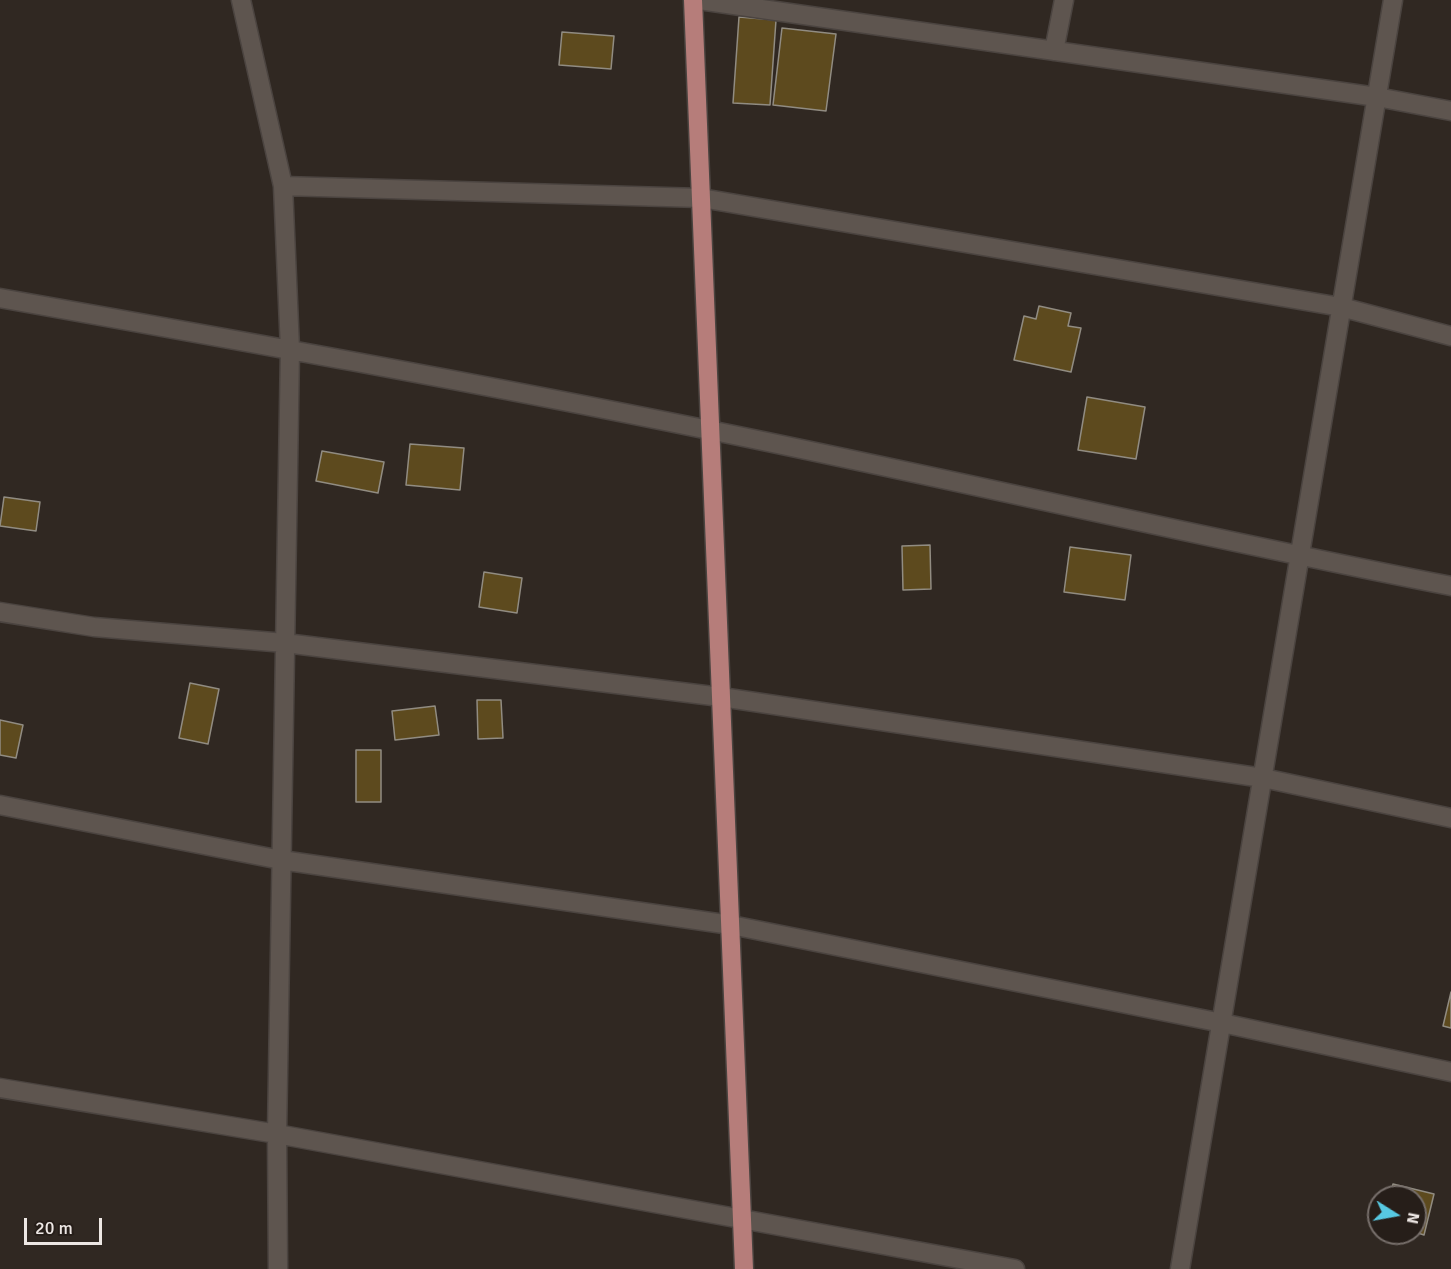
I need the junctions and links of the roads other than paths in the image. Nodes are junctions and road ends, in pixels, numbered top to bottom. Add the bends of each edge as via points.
1 (241, 0) edge
2 (693, 0) edge
3 (699, 0) edge
4 (1064, 0) edge
5 (1393, 0) edge
6 (1054, 51) junction
7 (1377, 97) junction
8 (1451, 111) edge
9 (283, 186) junction
10 (700, 198) junction
11 (0, 297) edge
12 (1341, 307) junction
13 (1451, 336) edge
14 (290, 349) junction
15 (710, 430) junction
16 (1300, 556) junction
17 (1451, 586) edge
18 (0, 612) edge
19 (285, 643) junction
20 (721, 696) junction
21 (1263, 778) junction
22 (0, 805) edge
23 (1451, 818) edge
24 (281, 860) junction
25 (731, 925) junction
26 (1222, 1023) junction
27 (1451, 1072) edge
28 (0, 1088) edge
29 (277, 1134) junction
30 (742, 1220) junction
31 (278, 1269) edge
32 (744, 1269) edge
33 (1015, 1269) edge
34 (1180, 1269) edge

1 - 9 street
2 - 10 main road
3 - 6 street
4 - 6 street
5 - 7 street
6 - 7 street
7 - 8 street
7 - 12 street
9 - 10 street
9 - 14 street
10 - 12 street
10 - 15 main road
11 - 14 street
12 - 13 street
12 - 16 street
14 - 15 street
14 - 19 street
15 - 16 street
15 - 20 main road
16 - 17 street
16 - 21 street
18 - 19 street via 94,627
19 - 20 street
19 - 24 street
20 - 21 street
20 - 25 main road
21 - 23 street
21 - 26 street
22 - 24 street
24 - 25 street
24 - 29 street
25 - 26 street
25 - 30 main road
26 - 27 street
26 - 34 street
28 - 29 street
29 - 30 street
29 - 31 street
30 - 32 main road
30 - 33 street

